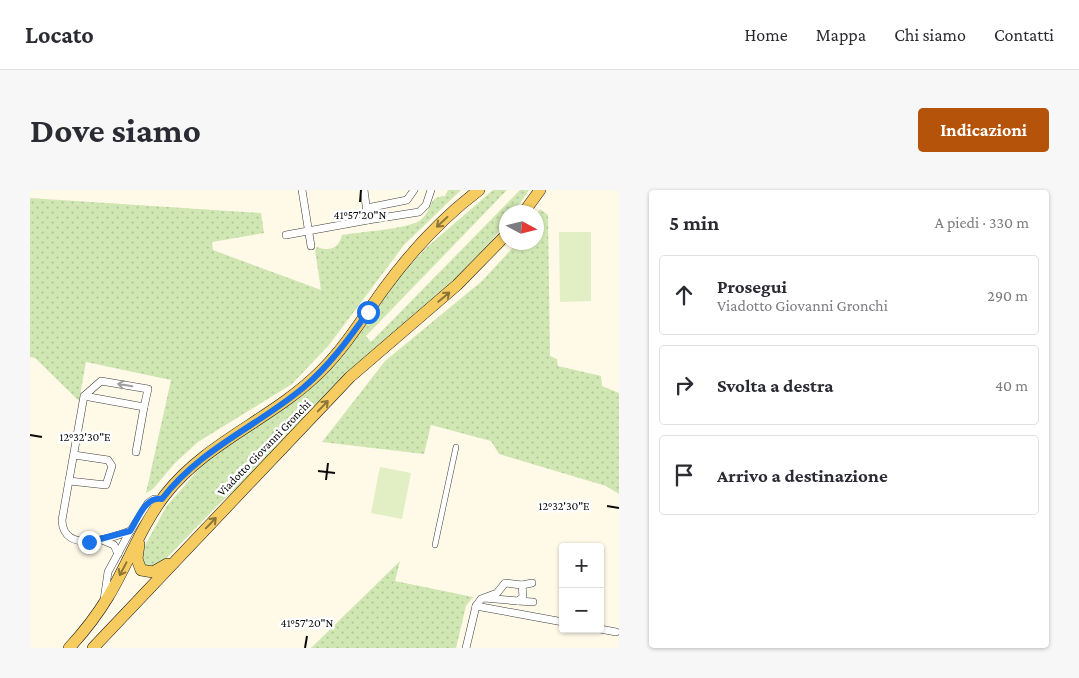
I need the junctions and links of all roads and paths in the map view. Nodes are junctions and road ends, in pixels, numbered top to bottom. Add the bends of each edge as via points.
1 (302, 190) edge
2 (364, 190) edge
3 (414, 190) edge
4 (431, 190) edge
5 (479, 190) edge
6 (534, 190) edge
7 (540, 190) edge
8 (526, 205) edge
9 (528, 205) edge
10 (367, 208) junction
11 (368, 220) junction
12 (308, 231) junction
13 (286, 235) dead end
14 (499, 241) edge
15 (310, 246) dead end
16 (84, 396) junction
17 (144, 407) junction
18 (456, 447) dead end
19 (136, 452) dead end
20 (74, 455) junction
21 (69, 481) junction
22 (162, 499) junction
23 (146, 524) junction
24 (130, 531) junction
25 (101, 540) junction
26 (194, 541) junction
27 (435, 546) dead end
28 (118, 554) junction
29 (532, 582) dead end
30 (522, 586) junction
31 (484, 598) junction
32 (518, 601) junction
33 (533, 602) dead end
34 (104, 604) junction
35 (476, 606) junction
36 (559, 621) edge
37 (604, 630) edge
38 (616, 632) dead end
39 (69, 648) edge
40 (93, 648) edge
41 (466, 648) edge

1 - 12 street
2 - 10 street
3 - 10 street via 407,200
4 - 11 street via 426,205 419,212
5 -> 22 main road, Viadotto Giovanni Gronchi via 414,251 321,371 286,400 202,458
6 - 8 main road
7 - 9 main road
10 - 11 street
11 - 12 street
12 - 13 street
12 - 15 street
26 -> 14 main road, Viadotto Giovanni Gronchi via 350,377 463,280
16 - 17 street
17 -> 16 street via 148,389 101,381
16 - 20 street
17 - 19 street
18 - 27 street
20 - 21 street
20 - 21 street via 108,460 112,466 106,485
21 - 25 street via 63,528 72,537 89,542
22 - 23 main road, Viadotto Giovanni Gronchi
22 - 24 street, Viadotto Giovanni Gronchi via 148,503
23 - 26 main road via 137,555 143,572 161,568
23 -> 34 main road, Viadotto Giovanni Gronchi
24 - 25 street
24 - 28 street, Viadotto Giovanni Gronchi
25 - 28 street via 114,545
26 - 40 main road, Viadotto Giovanni Gronchi
28 - 34 street, Viadotto Giovanni Gronchi via 106,580
29 - 30 street
30 - 31 street via 505,583 497,593
30 - 32 street via 524,595
31 - 32 street
31 - 35 street
32 - 33 street
34 - 39 main road, Viadotto Giovanni Gronchi
35 - 36 street
35 - 41 street
37 - 38 street

